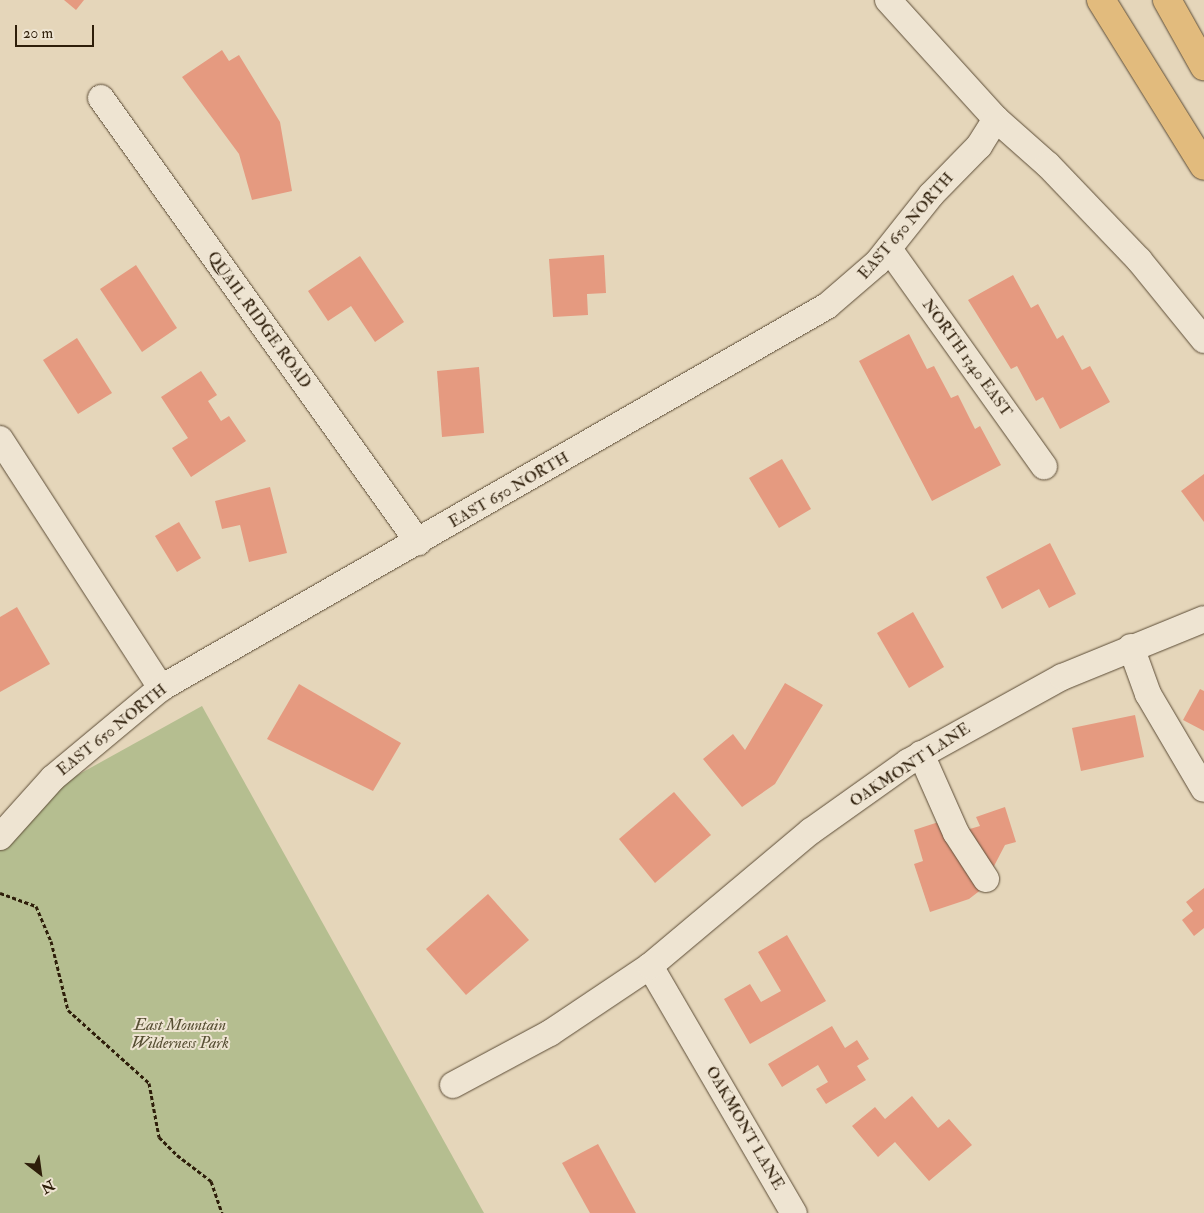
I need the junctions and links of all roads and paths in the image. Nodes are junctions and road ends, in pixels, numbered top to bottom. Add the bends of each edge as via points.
1 (888, 0) edge
2 (1101, 0) edge
3 (1167, 0) edge
4 (1204, 66) edge
5 (101, 98) dead end
6 (996, 119) junction
7 (1204, 166) edge
8 (889, 249) junction
9 (1204, 340) edge
10 (0, 439) edge
11 (1044, 466) dead end
12 (418, 542) junction
13 (1204, 619) edge
14 (1131, 647) junction
15 (161, 688) junction
16 (921, 754) junction
17 (1204, 789) edge
18 (0, 837) edge
19 (986, 878) dead end
20 (0, 892) edge
21 (650, 966) junction
22 (453, 1085) dead end
23 (222, 1213) edge
24 (794, 1213) edge

1 - 6 street
2 - 7 highway
3 - 4 highway
5 - 12 street, QUAIL RIDGE ROAD
6 - 8 street, EAST 650 NORTH via 979,146 930,195
6 - 9 street via 1119,238
8 - 11 street, NORTH 1340 EAST
8 - 12 street, EAST 650 NORTH via 853,286 800,323
10 - 15 street
12 - 15 street, EAST 650 NORTH
13 - 14 street, OAKMONT LANE
14 - 16 street, OAKMONT LANE via 1062,677
14 - 17 street via 1148,694
15 - 18 street, EAST 650 NORTH via 53,778
16 - 19 street via 956,833
16 - 21 street, OAKMONT LANE via 812,831
20 - 23 path via 36,906 51,941 68,1010 149,1083 159,1137 212,1181
21 - 22 street, OAKMONT LANE via 550,1033
21 - 24 street, OAKMONT LANE

